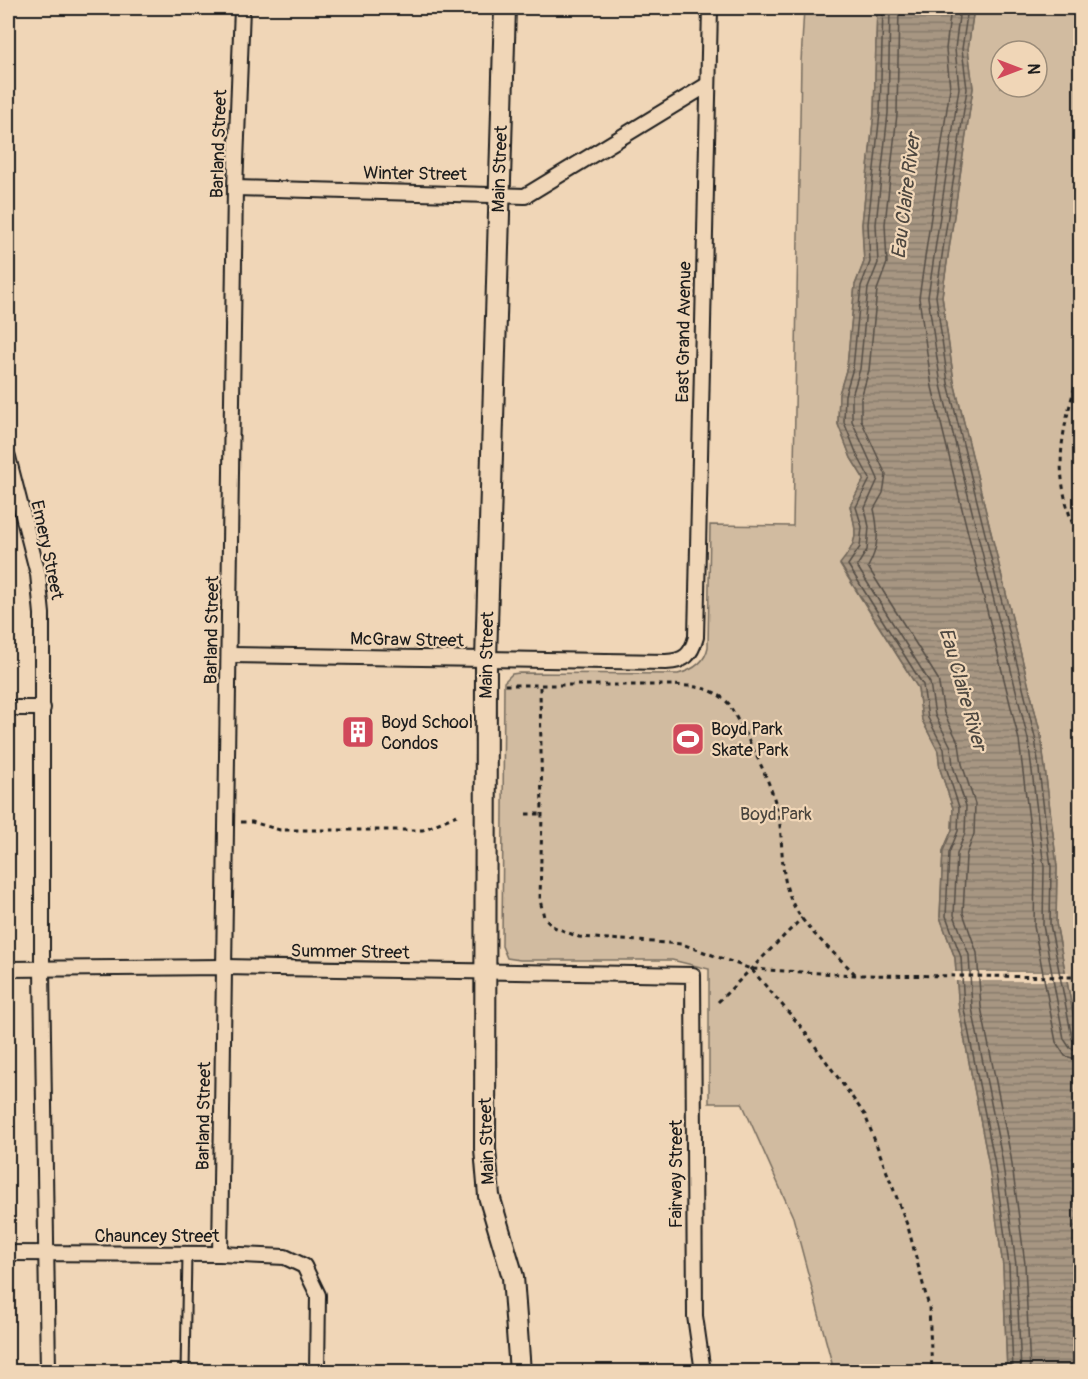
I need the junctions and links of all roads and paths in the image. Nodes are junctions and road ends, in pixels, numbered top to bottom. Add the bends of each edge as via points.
1 (243, 8) edge
2 (505, 8) edge
3 (710, 8) edge
4 (707, 85) junction
5 (235, 188) junction
6 (499, 195) junction
7 (1080, 370) edge
8 (8, 457) edge
9 (1080, 543) edge
10 (230, 655) junction
11 (689, 655) joint
12 (486, 660) junction
13 (672, 674) dead end
14 (504, 685) dead end
15 (673, 685) junction
16 (540, 687) junction
17 (8, 708) edge
18 (43, 708) junction
19 (526, 814) dead end
20 (542, 814) junction
21 (457, 815) dead end
22 (228, 822) junction
23 (802, 918) junction
24 (225, 967) junction
25 (8, 969) edge
26 (751, 969) junction
27 (42, 970) junction
28 (484, 972) junction
29 (693, 975) joint
30 (858, 975) junction
31 (1080, 977) edge
32 (718, 1002) dead end
33 (46, 1253) junction
34 (8, 1254) edge
35 (187, 1254) junction
36 (220, 1254) junction
37 (48, 1371) edge
38 (185, 1371) edge
39 (317, 1371) edge
40 (520, 1371) edge
41 (703, 1371) edge
42 (932, 1371) edge

1 - 5 street, Barland Street
2 - 6 street, Main Street
3 - 4 street, East Grand Avenue
4 - 6 street, Winter Street via 525,195
4 - 11 street, East Grand Avenue via 696,637
5 - 6 street, Winter Street
5 - 10 street, Barland Street
6 - 12 street, Main Street
7 - 9 path via 1062,436 1060,460 1065,503
8 - 18 street, Emery Street via 38,574
10 - 12 street, McGraw Street
10 - 22 street, Barland Street
11 - 12 street, McGraw Street via 683,660 666,662
12 - 28 street, Main Street
13 - 15 path
14 - 16 path
15 - 16 path
15 - 23 path via 709,690 729,704 768,783 777,812 785,883
16 - 20 path
17 - 18 street
18 - 27 street, Emery Street
19 - 20 path
20 - 26 path via 540,900 544,917 554,927 579,937 682,944
21 - 22 path via 423,830 280,830 252,822
22 - 24 street, Barland Street
23 - 26 path
23 - 30 path
24 - 27 street, Summer Street
24 - 28 street, Summer Street
24 - 36 street, Barland Street
25 - 27 street, Summer Street
26 - 30 path
26 - 32 path
26 - 42 path via 802,1028 865,1116 908,1227 929,1307
27 - 33 street, Emery Street
28 - 29 street, Summer Street
28 - 40 street, Main Street via 489,1196 513,1277
29 - 41 street, Fairway Street via 695,1316
30 - 31 path
33 - 34 street, Chauncey Street
33 - 35 street, Chauncey Street
33 - 37 street, Emery Street
35 - 36 street, Chauncey Street
35 - 38 lane
36 - 39 street, Chauncey Street via 285,1257 304,1266 318,1294

